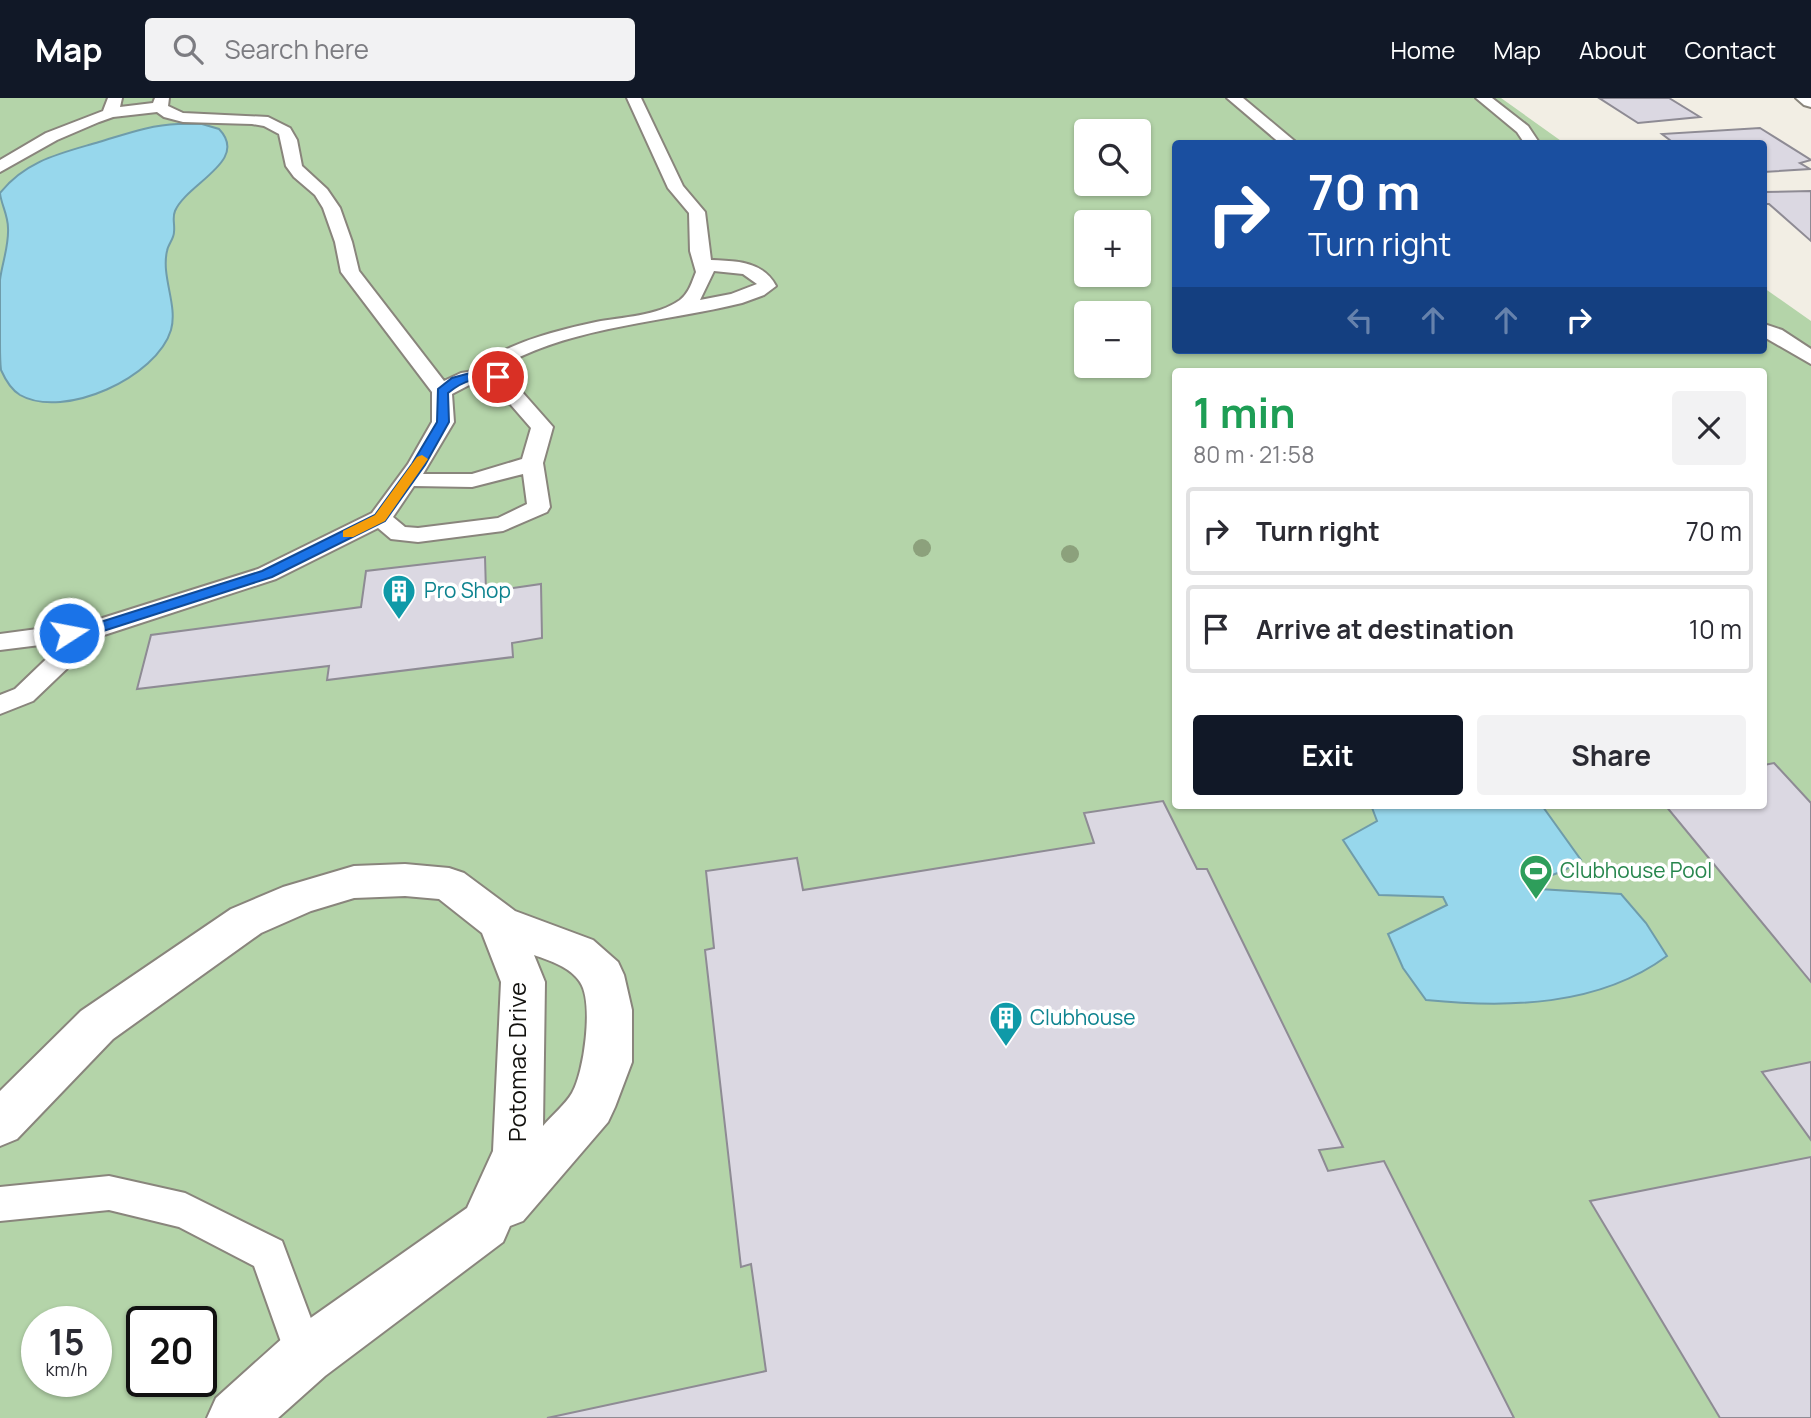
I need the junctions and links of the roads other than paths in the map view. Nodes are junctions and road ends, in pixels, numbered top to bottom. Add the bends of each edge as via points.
1 (634, 98) edge
2 (1234, 98) edge
3 (1483, 98) edge
4 (1806, 98) edge
5 (1811, 101) edge
6 (161, 103) edge
7 (112, 105) edge
8 (1286, 140) edge
9 (1530, 140) edge
10 (0, 167) edge
11 (702, 265) junction
12 (664, 313) junction
13 (1767, 331) edge
14 (1811, 358) edge
15 (498, 377) junction
16 (442, 392) junction
17 (532, 463) junction
18 (408, 478) junction
19 (380, 518) junction
20 (92, 630) junction
21 (0, 642) edge
22 (0, 705) edge
23 (500, 923) junction
24 (0, 1124) edge
25 (0, 1204) edge
26 (485, 1226) junction
27 (305, 1356) junction
28 (236, 1418) edge

1 - 11 lane via 676,188 697,212
2 - 8 lane
3 - 9 lane
4 - 5 street
6 - 7 lane
6 - 16 lane via 164,112 187,118 247,119 282,127 288,134 293,164 332,207 350,272
7 - 10 lane
11 - 12 lane via 705,272 697,292 685,304
11 - 12 lane via 756,271 767,286
12 - 15 lane via 517,349 496,362
13 - 14 lane
15 - 16 lane via 481,373 456,381
15 - 17 lane via 542,427
16 - 18 lane via 443,422
17 - 18 lane via 497,477 449,483
17 - 19 lane via 539,507 503,524 418,535 399,534
18 - 19 lane
19 - 20 lane via 267,574
20 - 21 lane
20 - 22 lane via 24,695
23 - 24 street via 449,884 354,882 298,899 246,921 97,1026
23 - 26 street, Potomac Drive via 523,982 518,1152
23 - 26 street via 577,953 602,975 609,1010 608,1062 591,1107
25 - 27 lane via 109,1193 186,1211 269,1254
26 - 27 street
27 - 28 street

